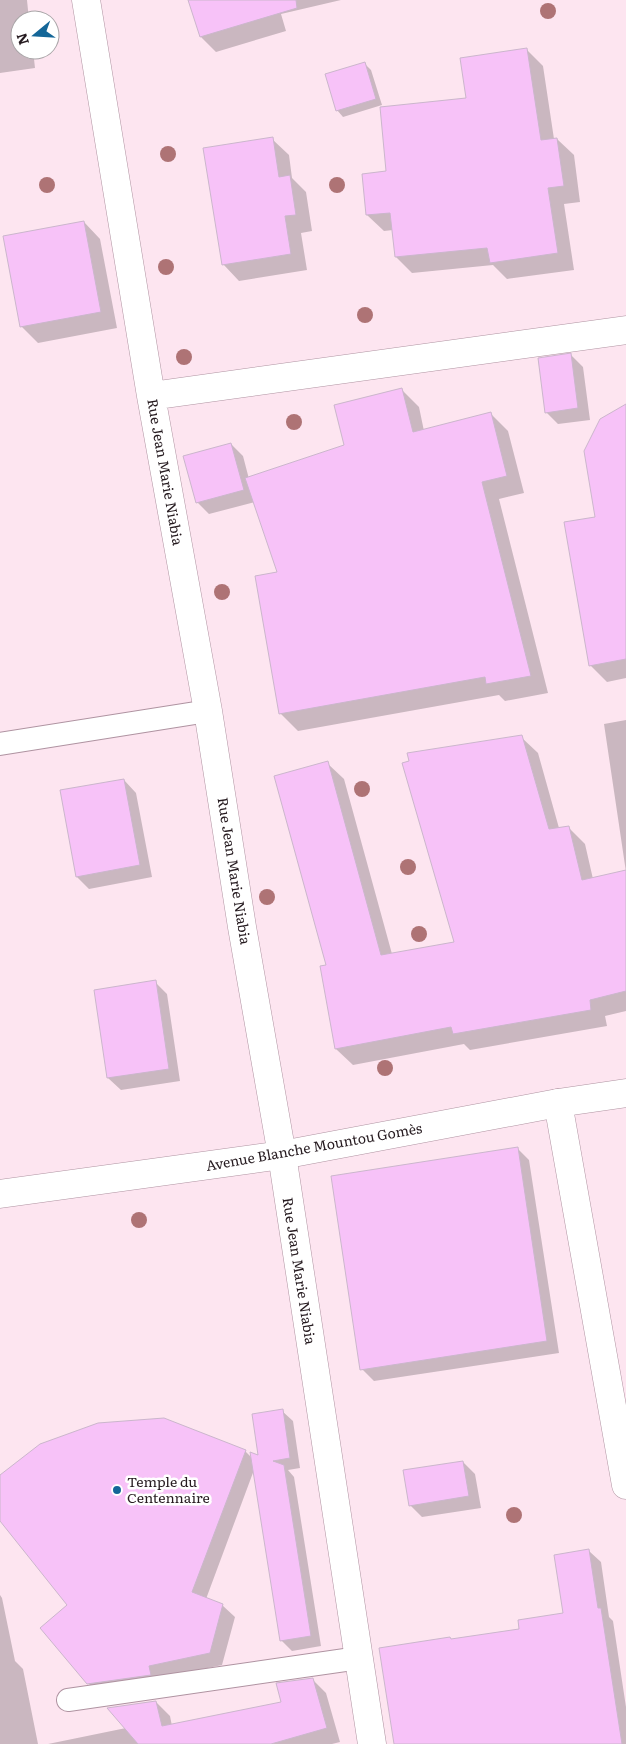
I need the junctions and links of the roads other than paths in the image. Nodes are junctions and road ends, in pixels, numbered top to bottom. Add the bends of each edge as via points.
1 (86, 0) edge
2 (626, 330) edge
3 (152, 396) junction
4 (208, 711) junction
5 (0, 744) edge
6 (626, 1093) edge
7 (558, 1103) junction
8 (282, 1154) junction
9 (0, 1194) edge
10 (626, 1485) edge
11 (359, 1658) junction
12 (68, 1700) dead end
13 (372, 1744) edge

1 - 3 street, Rue Jean Marie Niabia
2 - 3 street
3 - 4 street, Rue Jean Marie Niabia
4 - 5 lane
4 - 8 street, Rue Jean Marie Niabia
6 - 7 street, Avenue Blanche Mountou Gomès
7 - 8 street, Avenue Blanche Mountou Gomès
7 - 10 street
8 - 9 street, Avenue Blanche Mountou Gomès
8 - 11 street, Rue Jean Marie Niabia
11 - 12 lane
11 - 13 street, Rue Jean Marie Niabia

